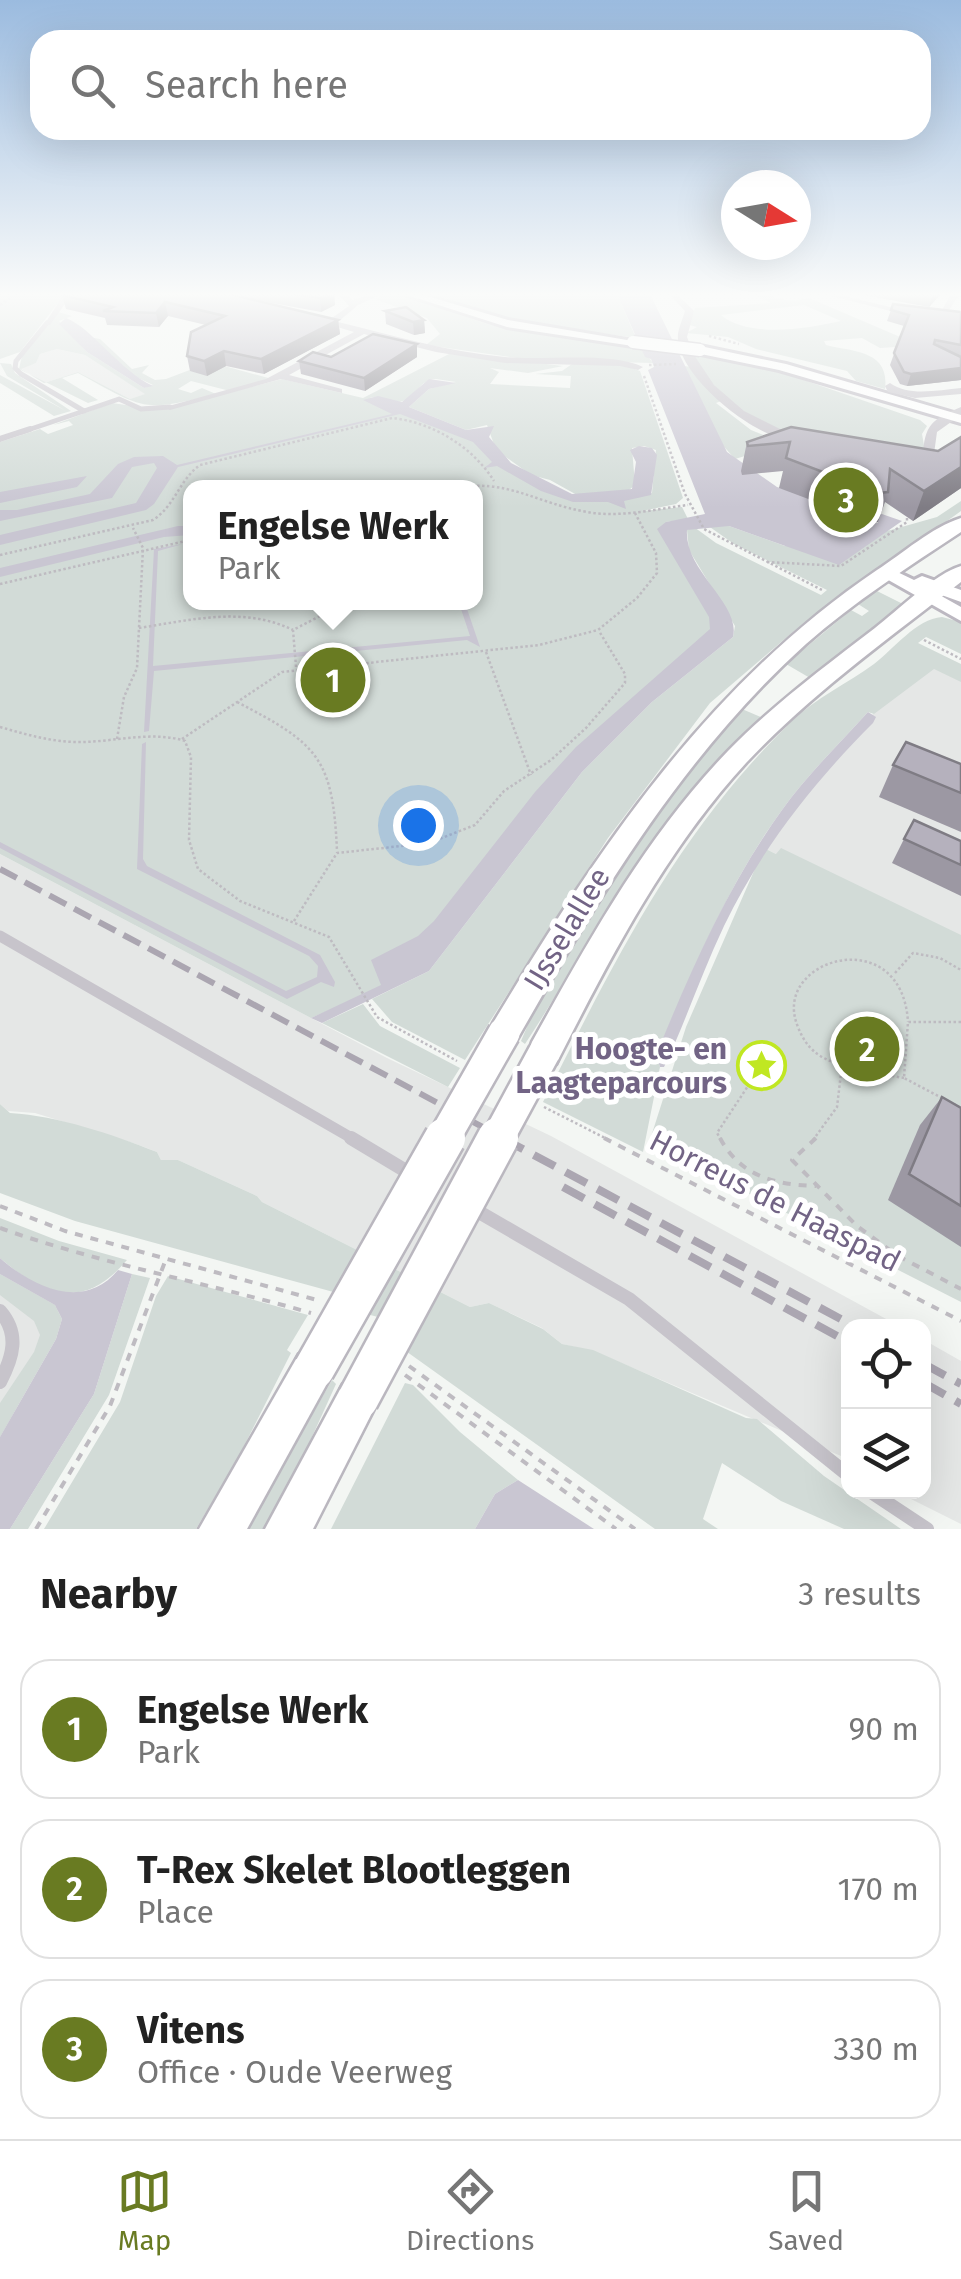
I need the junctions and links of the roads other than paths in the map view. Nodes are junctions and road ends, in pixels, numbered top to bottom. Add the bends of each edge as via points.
1 (16, 365) edge
2 (301, 365) edge
3 (631, 365) edge
4 (695, 365) edge
5 (773, 365) edge
6 (638, 367) road end
7 (282, 376) junction
8 (890, 386) dead end
9 (338, 392) dead end
10 (961, 392) edge
11 (170, 407) joint
12 (84, 411) junction
13 (953, 417) edge
14 (961, 430) edge
15 (0, 439) edge
16 (804, 443) edge
17 (906, 466) edge
18 (961, 524) edge
19 (889, 573) junction
20 (948, 588) edge
21 (961, 616) edge
22 (0, 936) edge
23 (0, 1311) edge
24 (5, 1362) edge
25 (0, 1382) edge
26 (841, 1468) edge
27 (882, 1499) edge
28 (222, 1529) edge
29 (288, 1529) edge
30 (927, 1529) edge

1 - 12 lane
2 - 7 street
3 - 6 street
4 - 16 street via 754,423
5 - 13 main road, bridge
7 - 9 street
7 - 11 street
8 - 10 street via 915,395
11 - 12 lane via 141,408 118,399
12 - 15 lane
13 - 14 main road
13 - 17 street via 927,438 929,458
18 - 19 main road, IJsselallee
19 - 20 main road
19 - 28 main road, IJsselallee, bridge via 800,638 750,685 686,753 594,882
20 - 21 main road
20 - 29 main road, IJsselallee, bridge via 773,722 718,782 624,908
22 - 26 lane via 629,1299
23 - 24 lane via 14,1335
24 - 25 lane
27 - 30 lane

